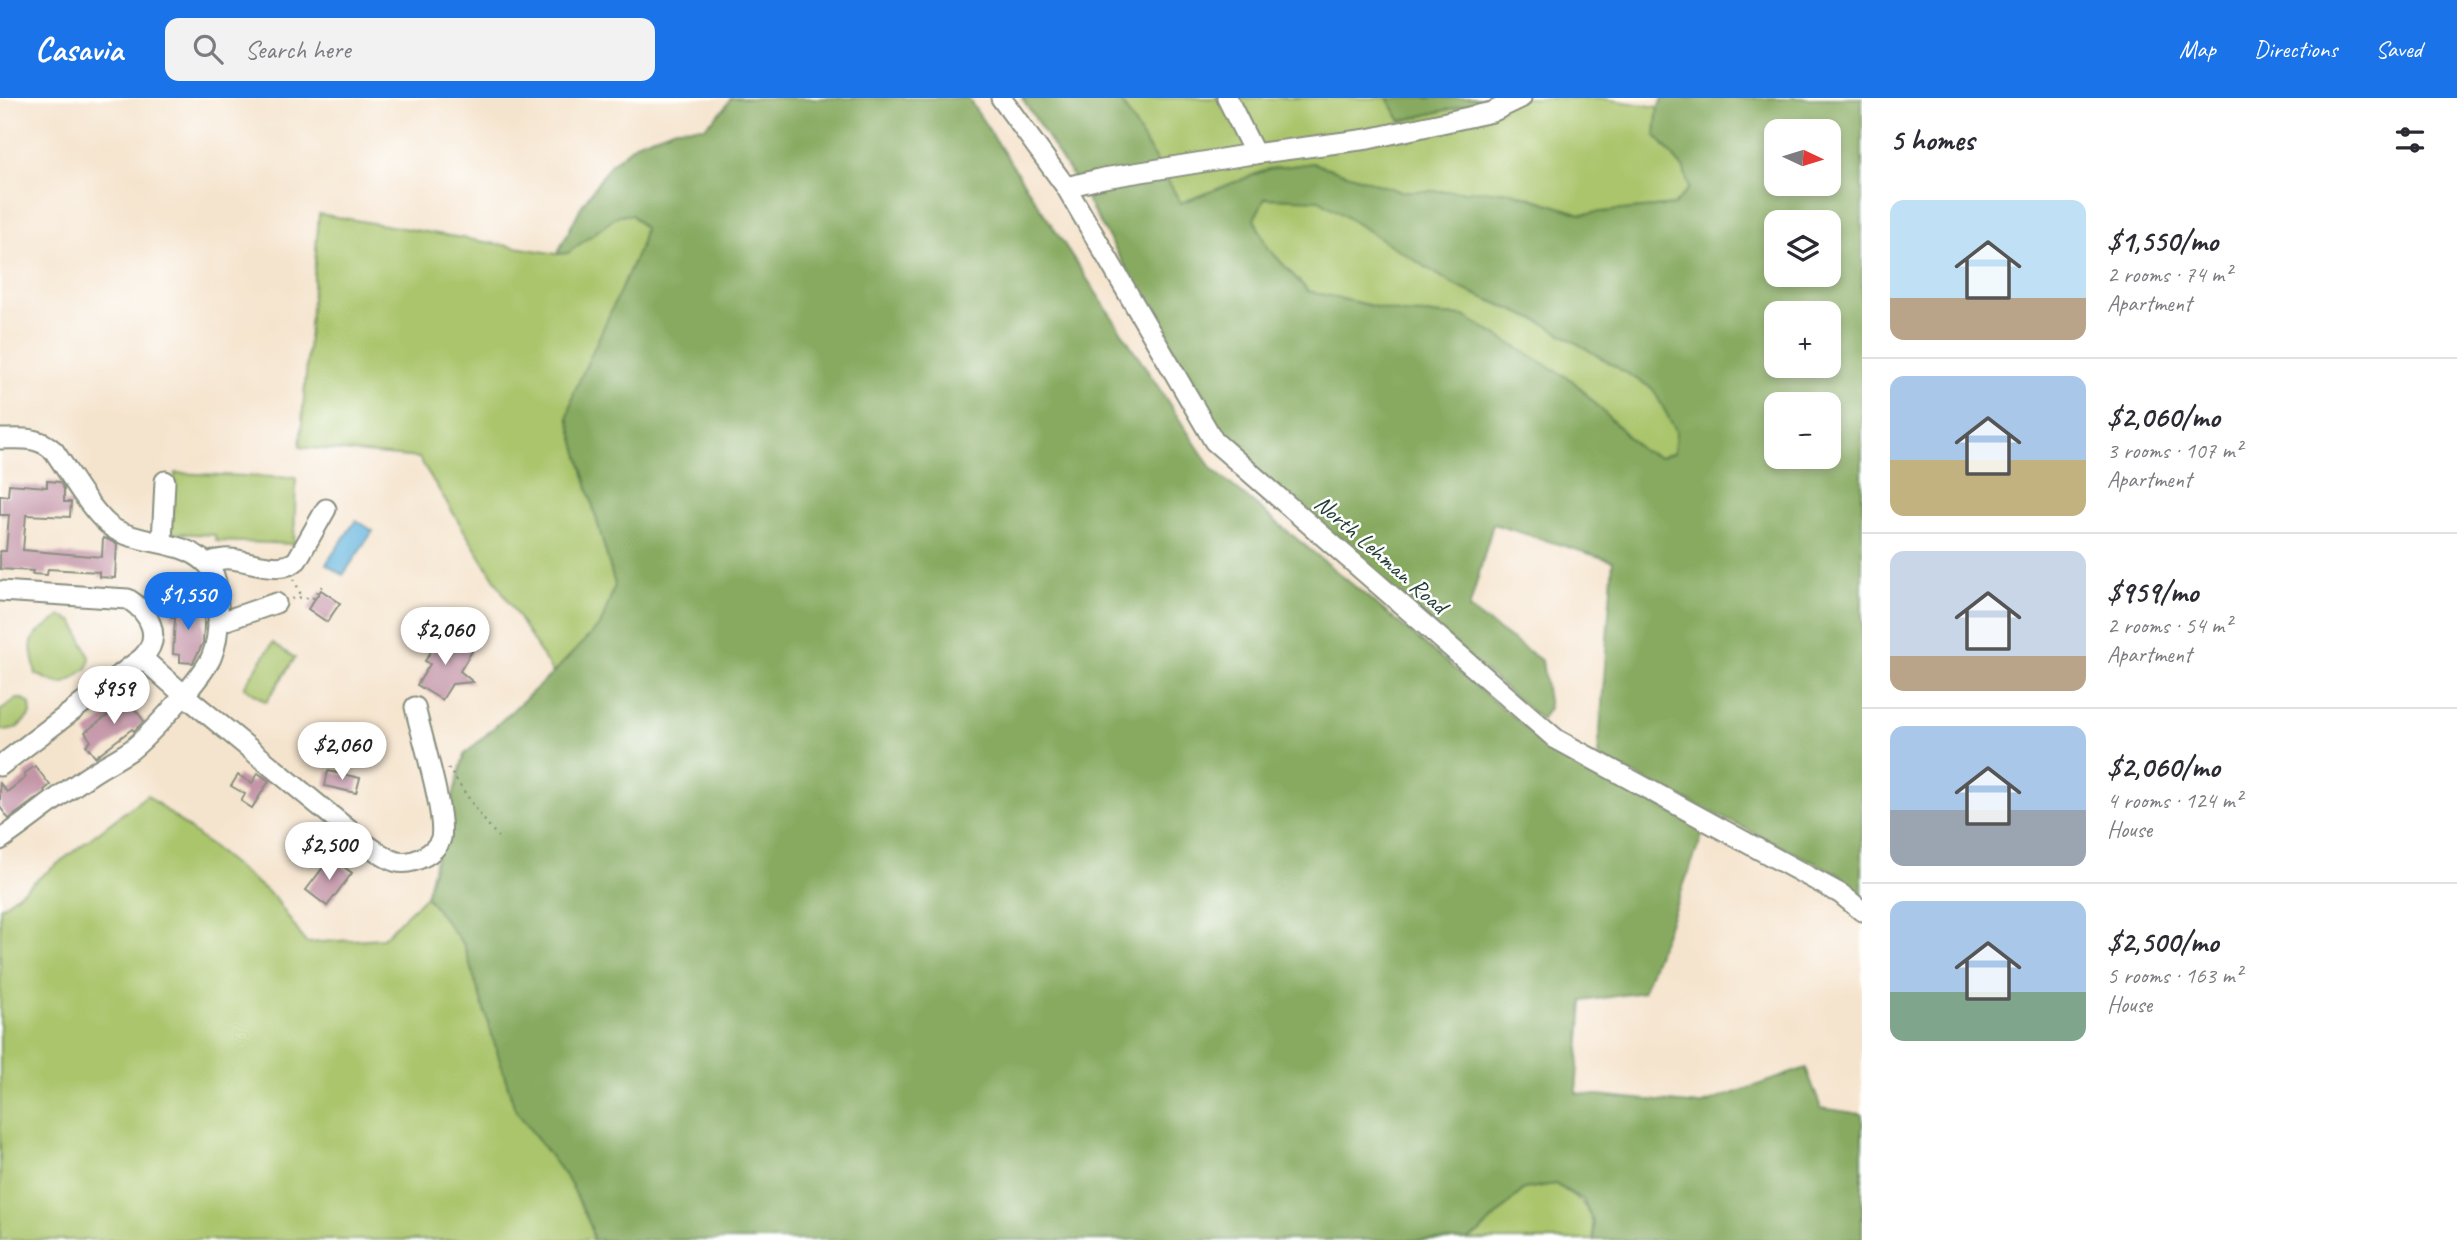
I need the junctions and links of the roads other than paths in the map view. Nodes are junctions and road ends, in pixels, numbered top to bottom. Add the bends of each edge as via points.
1 (1001, 98) edge
2 (1227, 98) edge
3 (1521, 98) edge
4 (1255, 154) junction
5 (1066, 187) junction
6 (0, 439) edge
7 (165, 481) dead end
8 (326, 509) dead end
9 (162, 542) junction
10 (207, 563) junction
11 (0, 591) edge
12 (276, 603) road end
13 (218, 623) junction
14 (142, 658) junction
15 (183, 694) junction
16 (415, 707) dead end
17 (0, 766) edge
18 (0, 840) edge
19 (1862, 911) edge

1 - 5 street, North Lehman Road
2 - 4 street
3 - 4 street via 1492,112 1368,139
4 - 5 street
5 - 19 street, North Lehman Road via 1214,441 1556,739 1841,894
6 - 9 street via 46,443 115,530
7 - 9 street
8 - 10 street via 292,565 227,558
9 - 10 street
10 - 13 street via 216,584
11 - 14 street via 128,599 142,608 150,622 153,638
12 - 13 street
13 - 15 street via 210,659
14 - 15 street
14 - 17 street
15 - 16 street via 366,844 403,864 428,855 442,836
15 - 18 street via 131,750

